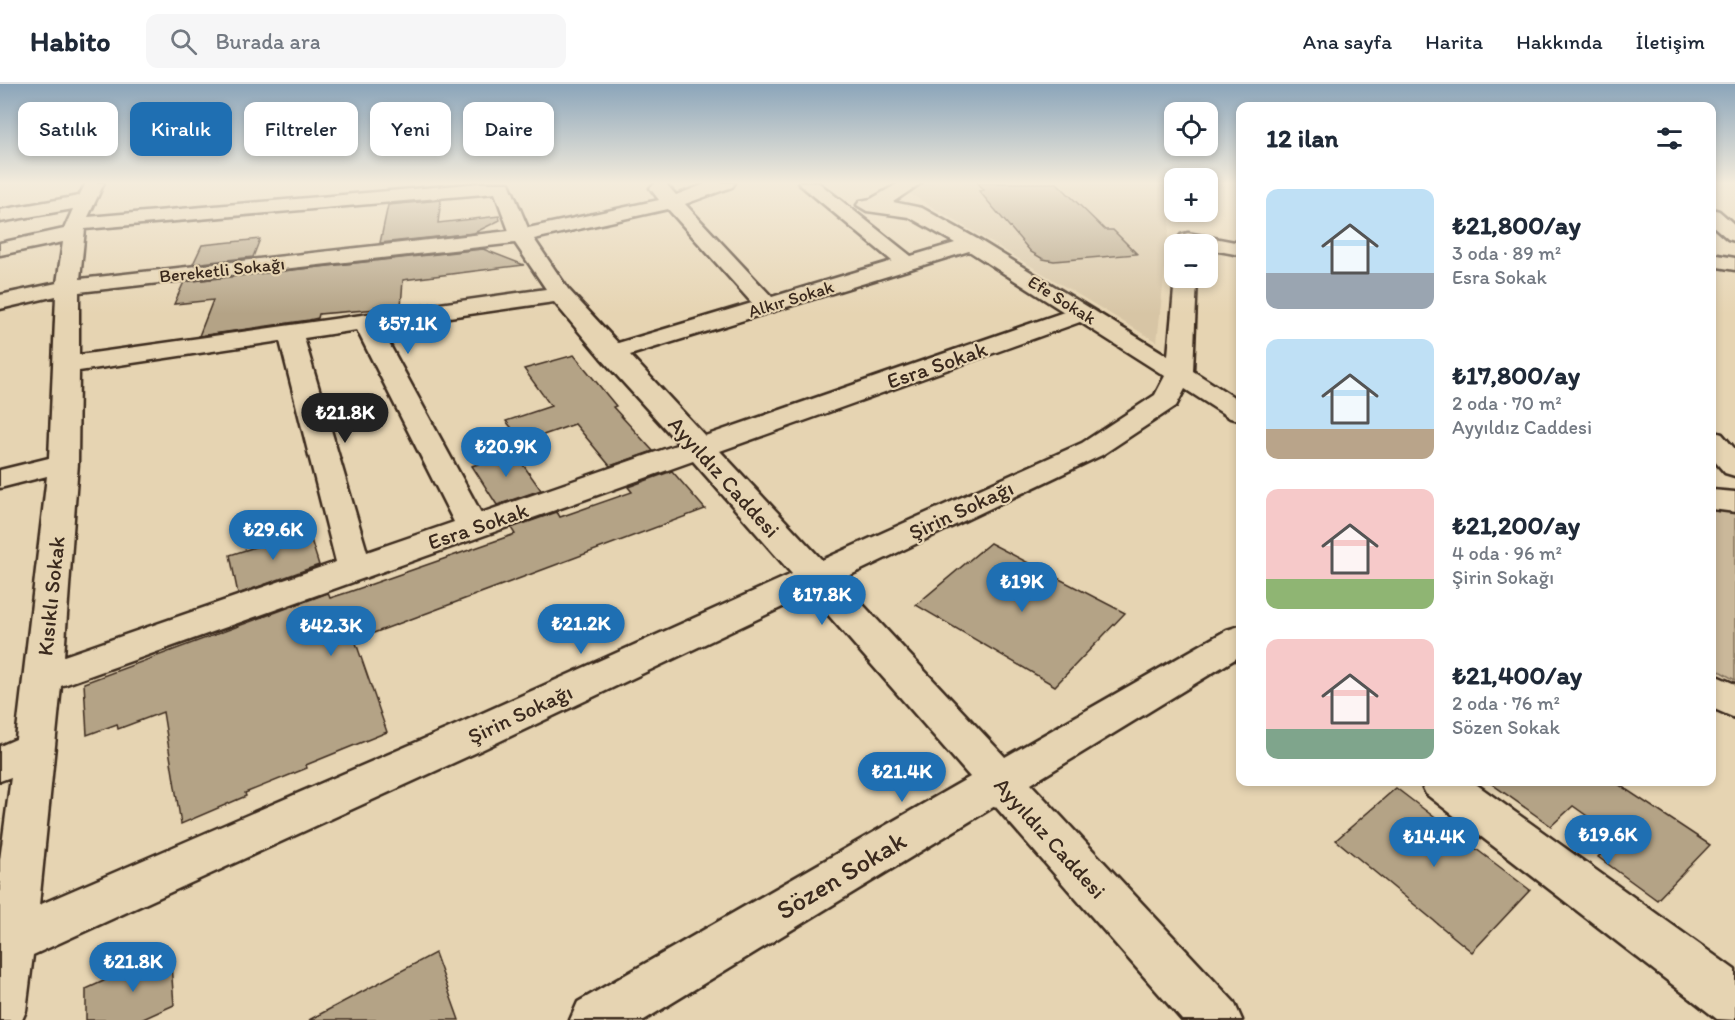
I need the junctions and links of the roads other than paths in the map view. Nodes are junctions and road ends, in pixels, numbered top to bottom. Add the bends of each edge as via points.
1 (47, 227) edge
2 (79, 227) edge
3 (517, 227) edge
4 (563, 227) edge
5 (693, 227) edge
6 (861, 227) edge
7 (941, 227) edge
8 (521, 236) junction
9 (1218, 243) edge
10 (972, 244) junction
11 (1236, 248) edge
12 (0, 249) edge
13 (1716, 261) edge
14 (908, 264) junction
15 (1735, 264) edge
16 (68, 287) junction
17 (1185, 288) edge
18 (560, 294) junction
19 (0, 302) edge
20 (768, 306) junction
21 (1084, 313) junction
22 (365, 322) junction
23 (290, 332) junction
24 (610, 353) junction
25 (64, 365) junction
26 (1180, 373) junction
27 (1236, 409) edge
28 (1716, 445) edge
29 (699, 448) junction
30 (63, 463) junction
31 (1735, 467) edge
32 (0, 479) edge
33 (1716, 500) edge
34 (1735, 502) edge
35 (473, 527) junction
36 (355, 569) junction
37 (815, 578) junction
38 (1236, 641) edge
39 (43, 678) junction
40 (1716, 691) edge
41 (1735, 703) edge
42 (18, 757) edge
43 (999, 782) junction
44 (1447, 786) edge
45 (5, 944) edge
46 (1735, 1001) edge
47 (0, 1011) edge
48 (596, 1020) edge
49 (1216, 1020) edge

1 - 12 street
2 - 16 street, Kısıklı Sokak
3 - 8 street, Ayyıldız Caddesi
4 - 8 street, Bereketli Sokağı
5 - 20 street
6 - 14 street
7 - 10 street, Efe Sokak
8 - 16 street, Bereketli Sokağı
8 - 18 street, Ayyıldız Caddesi
9 - 11 street
10 - 14 street, Alkır Sokak
10 - 21 street, Efe Sokak
13 - 15 street
14 - 20 street, Alkır Sokak
16 - 19 street, Bereketli Sokağı
16 - 25 street, Kısıklı Sokak
17 - 26 street
18 - 22 street
18 - 24 street, Ayyıldız Caddesi
20 - 24 street, Alkır Sokak
21 - 26 street, Efe Sokak
21 - 29 street, Esra Sokak
22 - 23 street
22 - 35 street
23 - 25 street
23 - 36 street
24 - 29 street, Ayyıldız Caddesi
25 - 30 street, Kısıklı Sokak
26 - 27 street, Efe Sokak
26 - 37 street, Şirin Sokağı via 1166,400 1092,449
28 - 31 street
29 - 35 street, Esra Sokak
29 - 37 street, Ayyıldız Caddesi
30 - 32 street
30 - 39 street, Kısıklı Sokak
33 - 34 street
35 - 36 street, Esra Sokak
36 - 39 street, Esra Sokak
37 - 43 street, Ayyıldız Caddesi
37 - 45 street, Şirin Sokağı
38 - 43 street, Sözen Sokak
39 - 42 street, Kısıklı Sokak
40 - 41 street
42 - 45 street, Kısıklı Sokak
43 - 48 street, Sözen Sokak
43 - 49 street, Ayyıldız Caddesi
44 - 46 street
45 - 47 street, Kısıklı Sokak

